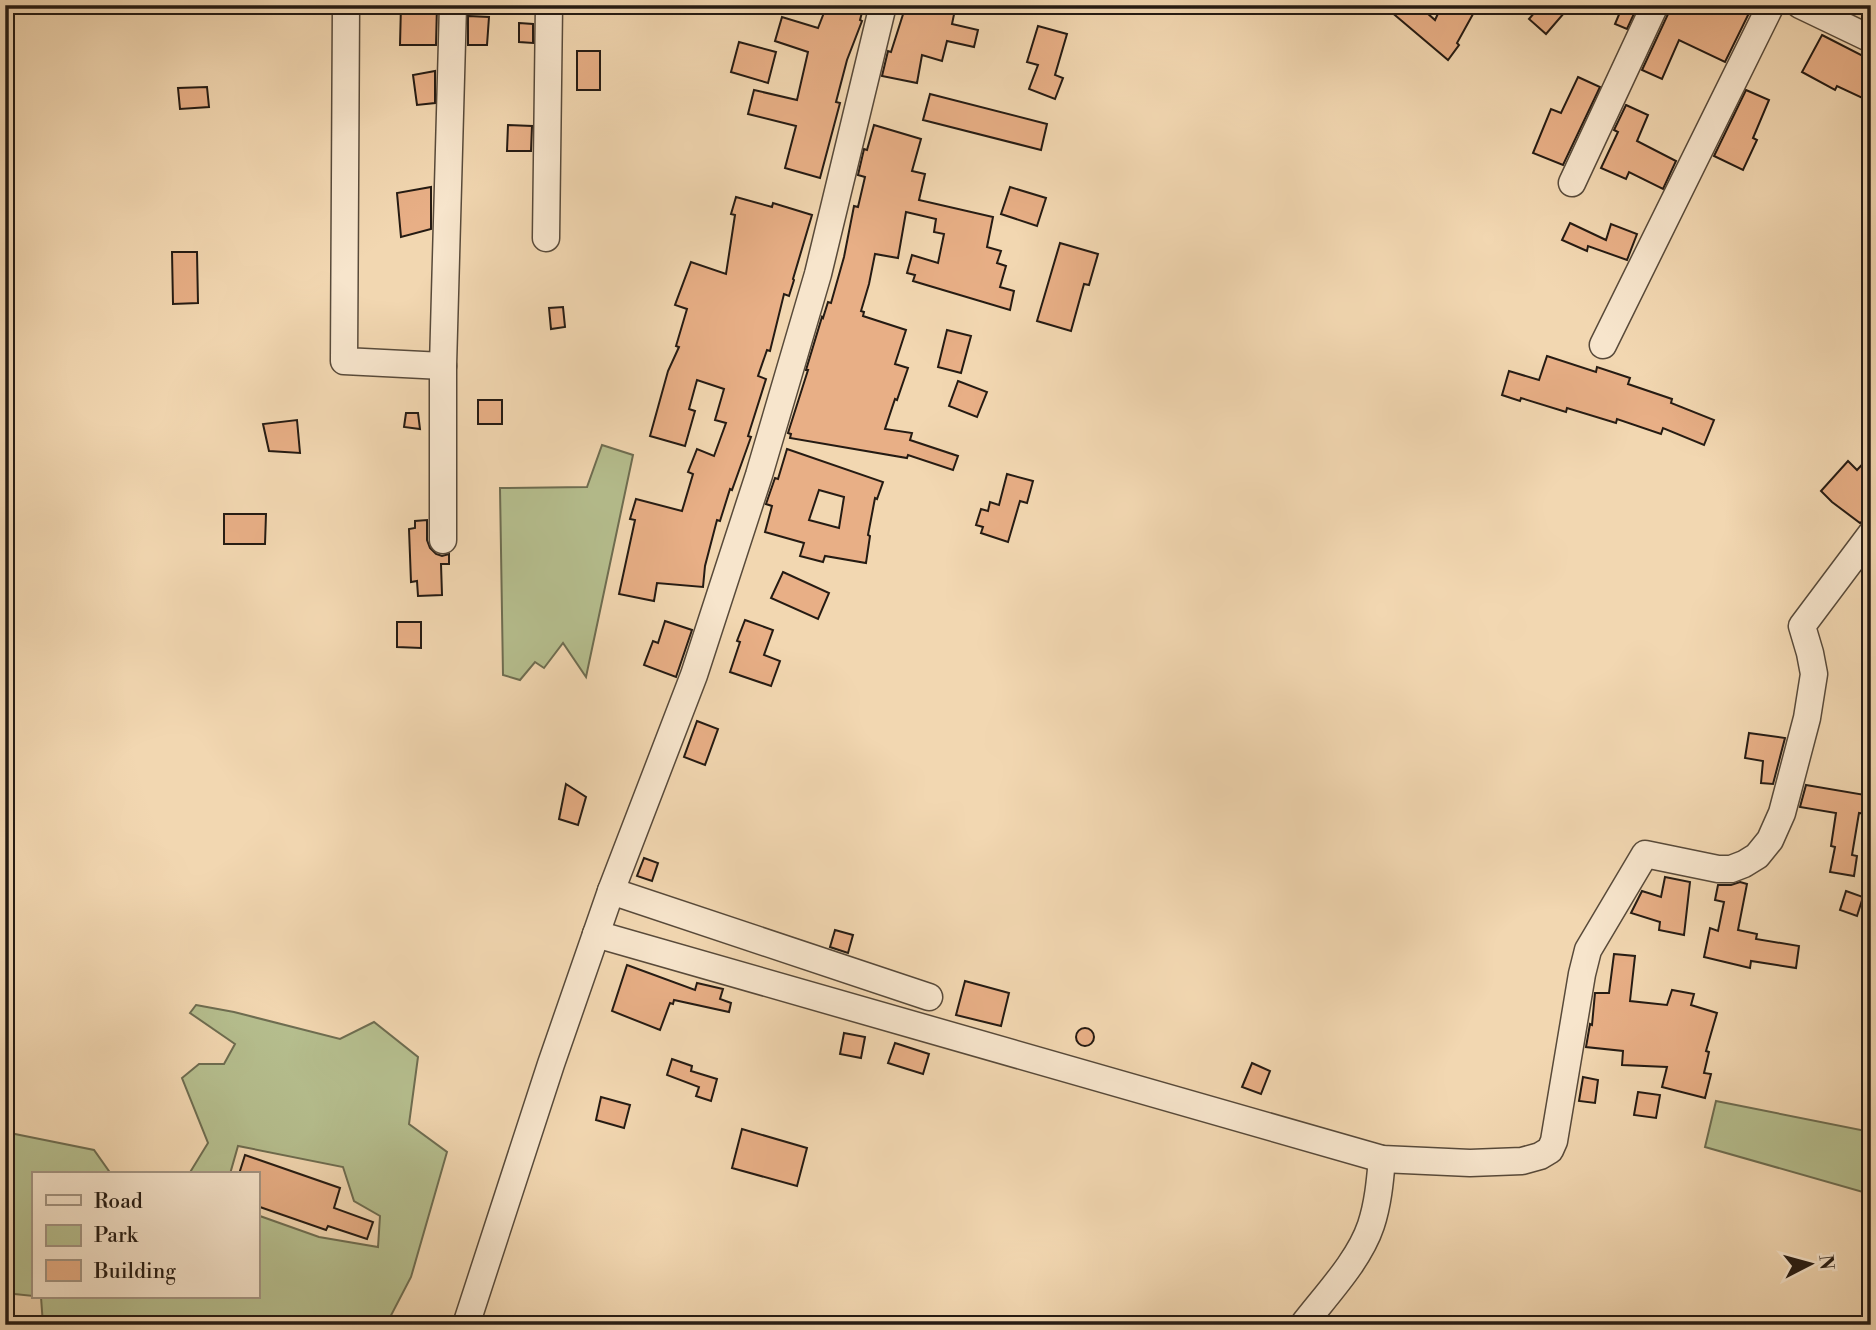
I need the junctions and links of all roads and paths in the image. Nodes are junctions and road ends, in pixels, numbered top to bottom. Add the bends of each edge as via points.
1 (346, 5) edge
2 (453, 5) edge
3 (549, 5) edge
4 (883, 5) edge
5 (1655, 5) edge
6 (1771, 5) edge
7 (1800, 5) edge
8 (1871, 39) edge
9 (1572, 183) dead end
10 (546, 238) dead end
11 (1603, 345) dead end
12 (443, 366) junction
13 (1871, 534) edge
14 (443, 540) dead end
15 (611, 891) junction
16 (596, 934) junction
17 (929, 997) dead end
18 (1382, 1159) junction
19 (466, 1325) edge
20 (1303, 1325) edge

1 - 12 street via 344,360
2 - 12 street
3 - 10 street
4 - 15 street via 818,274 759,475 694,675
5 - 9 street
6 - 11 street
7 - 8 street
12 - 14 street
13 - 18 street via 1802,626 1814,674 1782,813 1770,840 1756,856 1731,869 1645,854 1588,950 1550,1150 1522,1161
15 - 16 street
15 - 17 street
16 - 18 street
16 - 19 street
18 - 20 street via 1371,1227 1358,1252

